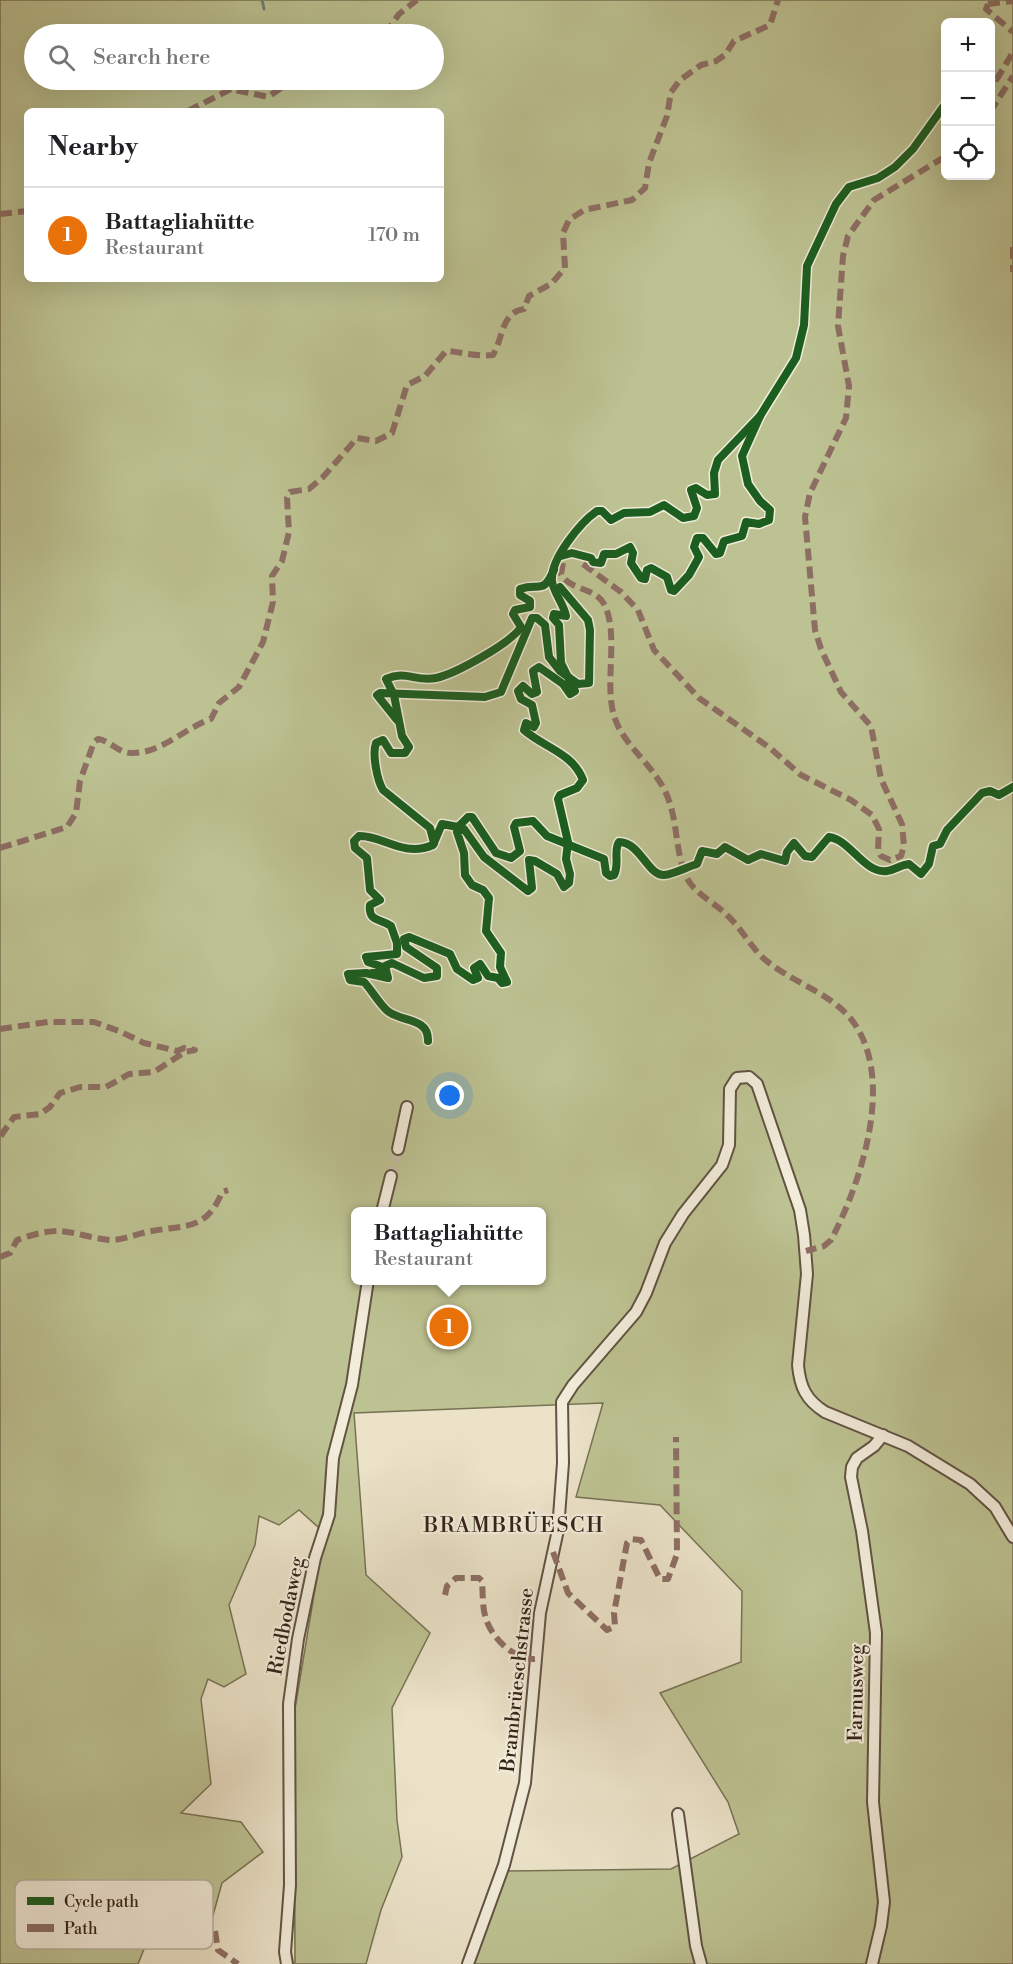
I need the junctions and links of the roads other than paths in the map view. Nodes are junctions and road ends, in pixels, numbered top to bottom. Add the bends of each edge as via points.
1 (407, 1107) dead end
2 (398, 1149) tunnel mouth
3 (392, 1176) tunnel mouth
4 (383, 1207) edge
5 (367, 1285) edge
6 (882, 1435) junction
7 (1013, 1537) edge
8 (678, 1814) dead end
9 (287, 1964) edge
10 (468, 1964) edge
11 (701, 1964) edge
12 (872, 1964) edge

1 - 2 street via 407,1131
3 - 4 street
5 - 9 street, Riedbodaweg via 352,1385 333,1458 329,1515 315,1557 291,1692
6 - 7 street, Brambrüeschstrasse via 908,1446 986,1496
6 - 10 street, Brambrüeschstrasse via 813,1404 799,1380 807,1274 800,1210 757,1084 748,1077 737,1078 730,1089 729,1145 722,1165 665,1242 636,1312 562,1402 560,1510 540,1613 525,1783 504,1864
6 - 12 street, Farnusweg via 857,1458 851,1477 876,1633 873,1802 884,1902
8 - 11 street

